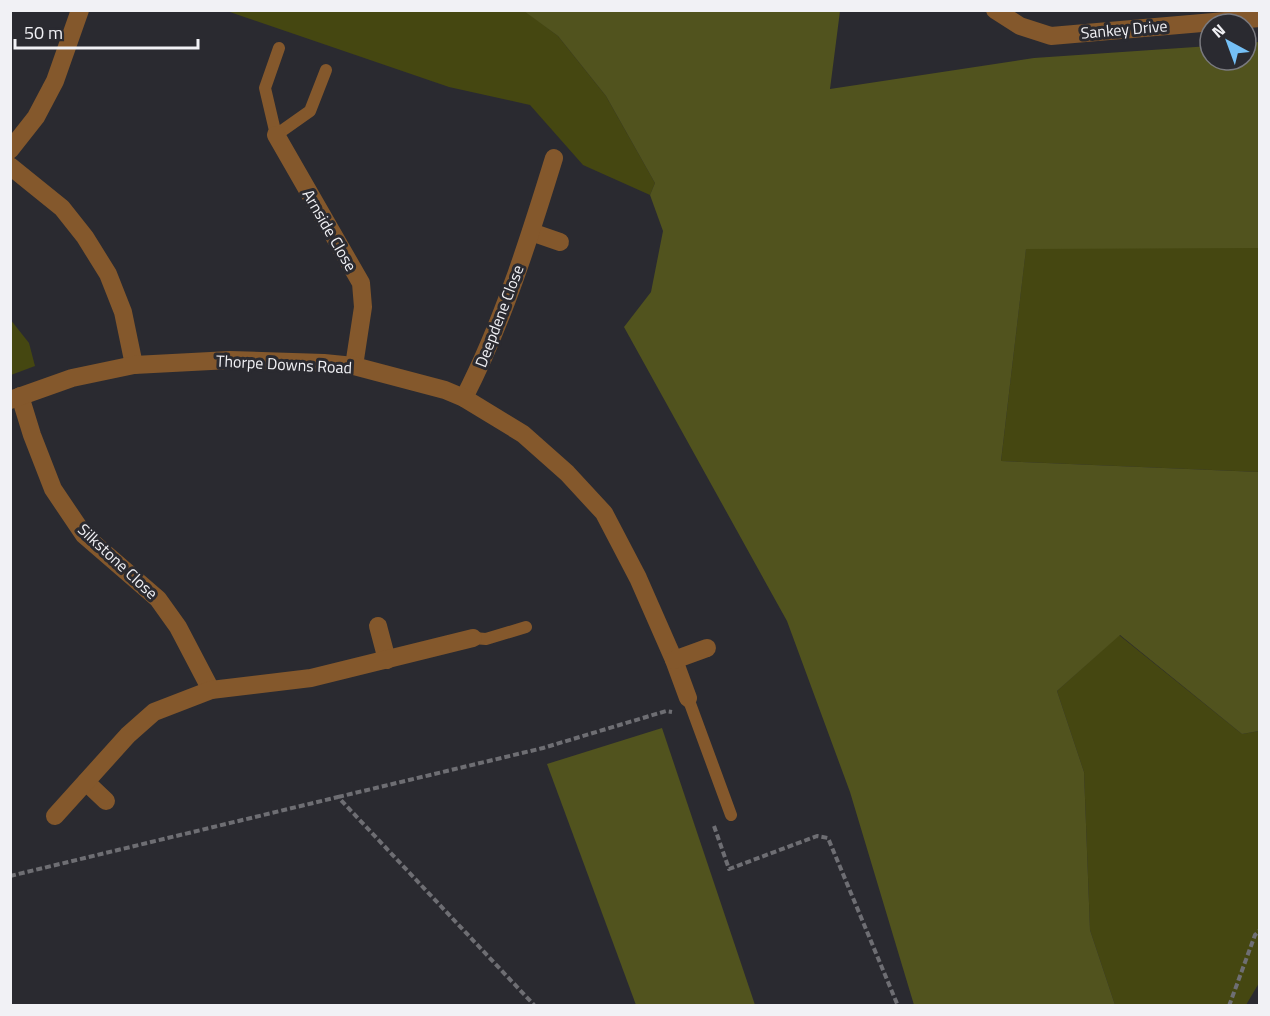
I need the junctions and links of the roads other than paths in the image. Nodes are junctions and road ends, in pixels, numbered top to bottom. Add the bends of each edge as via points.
1 (80, 10) edge
2 (995, 10) edge
3 (1260, 18) edge
4 (279, 48) dead end
5 (326, 70) dead end
6 (276, 135) junction
7 (10, 150) edge
8 (554, 158) dead end
9 (10, 166) edge
10 (531, 232) junction
11 (560, 242) dead end
12 (134, 365) junction
13 (354, 366) junction
14 (15, 398) edge
15 (464, 398) junction
16 (378, 626) dead end
17 (526, 627) dead end
18 (473, 638) joint
19 (707, 648) dead end
20 (387, 660) junction
21 (674, 660) junction
22 (211, 690) junction
23 (688, 698) joint
24 (86, 782) junction
25 (106, 801) dead end
26 (730, 815) dead end
27 (55, 816) dead end

1 - 7 street via 55,81 36,117
2 - 3 street, Sankey Drive via 1020,26 1051,36
4 - 6 lane via 265,88
5 - 6 lane via 310,111
6 - 13 street, Arnside Close via 361,283 363,307
8 - 10 street, Deepdene Close
9 - 12 street via 62,208 85,237 108,274 123,312
10 - 11 street
10 - 15 street, Deepdene Close via 482,362
12 - 13 street, Thorpe Downs Road via 230,360
12 - 14 street, Thorpe Downs Road via 72,378
13 - 15 street, Thorpe Downs Road
14 - 22 street, Silkstone Close via 53,489 84,534 158,599 178,627
15 - 21 street, Thorpe Downs Road via 523,434 567,472 604,513
16 - 20 street
17 - 18 lane via 486,639
18 - 20 street
19 - 21 street
20 - 22 street via 311,678
21 - 23 street, Thorpe Downs Road
22 - 24 street via 154,712
23 - 26 lane
24 - 25 street
24 - 27 street

